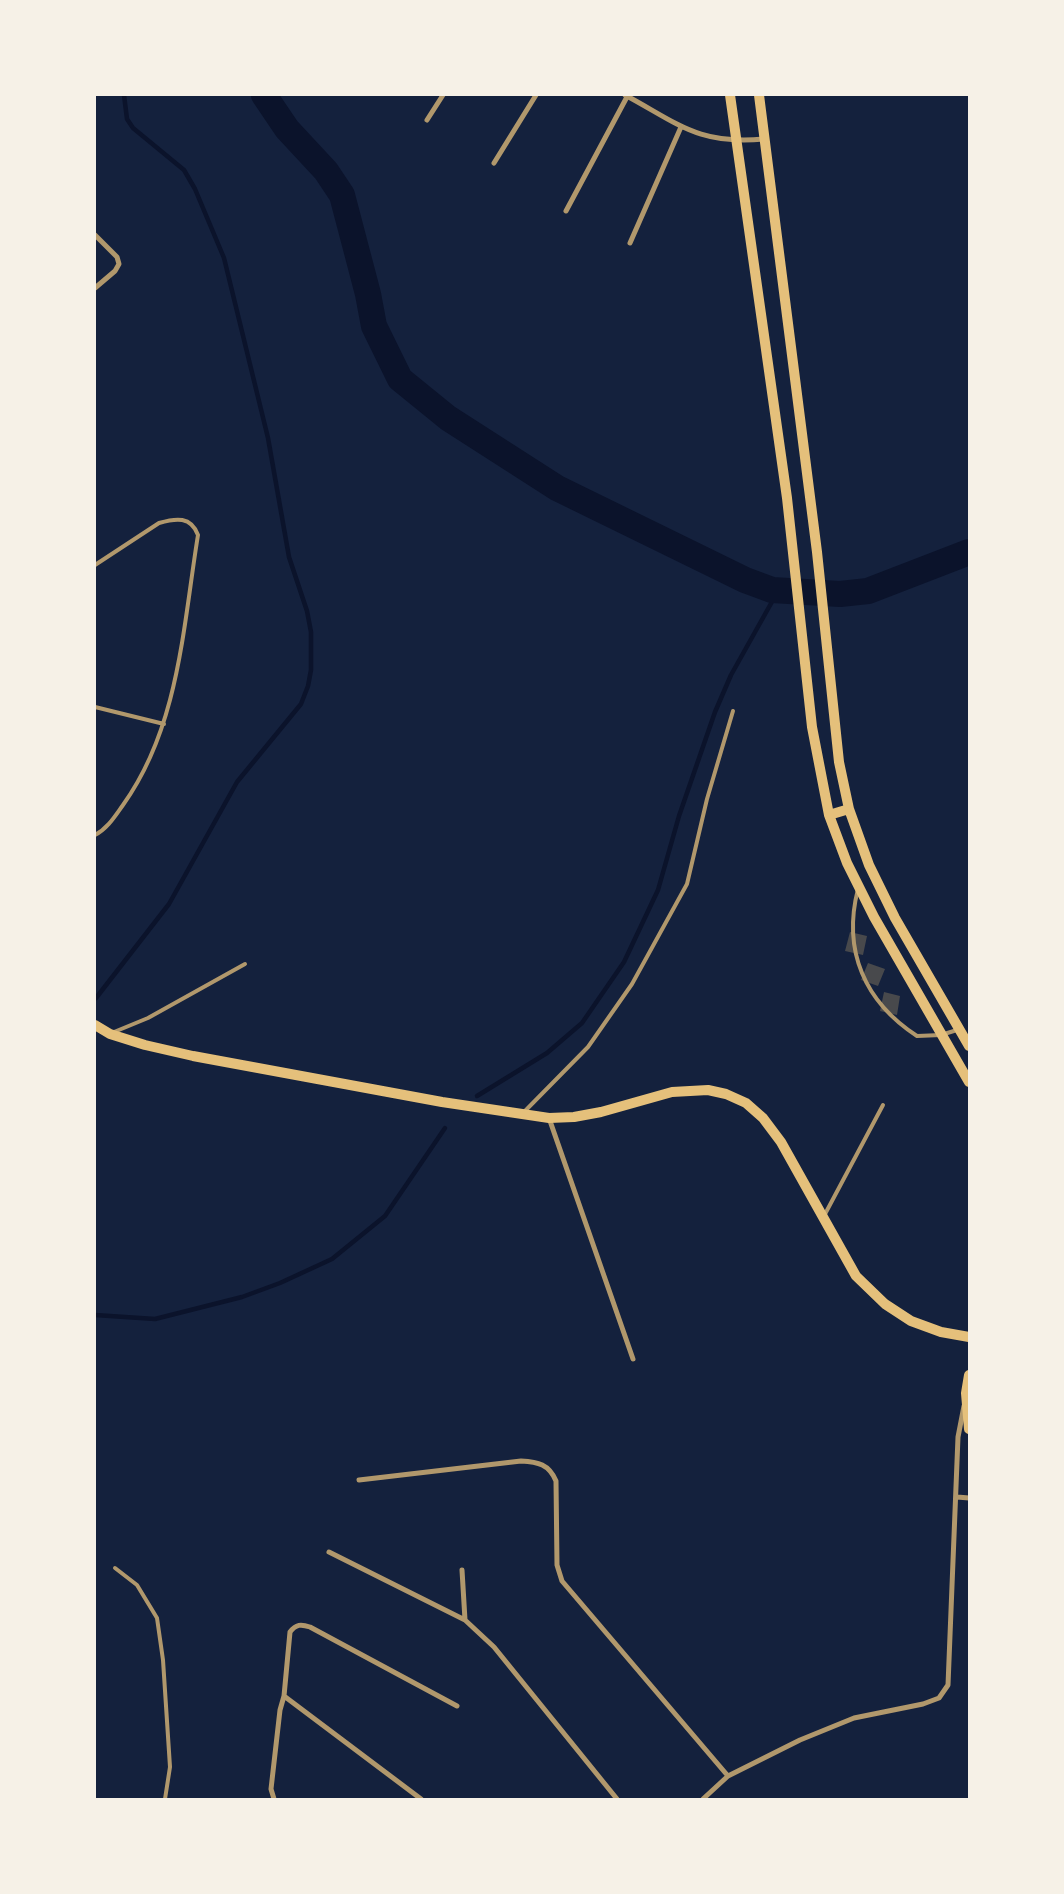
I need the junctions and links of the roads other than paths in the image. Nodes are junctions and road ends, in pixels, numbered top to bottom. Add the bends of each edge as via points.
1 (443, 95) edge
2 (536, 95) edge
3 (627, 95) edge
4 (730, 95) edge
5 (759, 95) edge
6 (428, 120) dead end
7 (680, 127) junction
8 (764, 138) junction
9 (735, 141) junction
10 (494, 163) dead end
11 (566, 211) dead end
12 (95, 235) edge
13 (630, 243) dead end
14 (95, 288) edge
15 (95, 565) edge
16 (95, 707) edge
17 (733, 712) dead end
18 (164, 724) junction
19 (849, 809) junction
20 (829, 814) junction
21 (95, 835) edge
22 (859, 887) junction
23 (245, 964) dead end
24 (95, 1025) edge
25 (960, 1029) junction
26 (110, 1034) junction
27 (941, 1035) junction
28 (969, 1046) edge
29 (969, 1082) edge
30 (883, 1105) dead end
31 (522, 1114) junction
32 (549, 1118) junction
33 (823, 1218) junction
34 (969, 1337) edge
35 (633, 1358) dead end
36 (969, 1375) edge
37 (968, 1393) edge
38 (969, 1429) edge
39 (359, 1480) dead end
40 (957, 1497) junction
41 (969, 1498) edge
42 (329, 1552) dead end
43 (115, 1568) dead end
44 (462, 1570) dead end
45 (465, 1620) junction
46 (284, 1696) junction
47 (457, 1706) dead end
48 (728, 1776) junction
49 (165, 1799) edge
50 (274, 1799) edge
51 (421, 1799) edge
52 (616, 1799) edge
53 (703, 1799) edge

1 - 6 street
2 - 10 street
3 - 7 street
3 - 11 street
4 - 9 main road
5 - 8 main road
7 - 9 street via 719,140
7 - 13 street
8 - 9 street
8 - 19 main road via 839,762
9 - 20 main road via 794,554 812,727
12 - 14 street via 117,257 119,264
15 - 18 lane via 159,523 186,520 198,535 173,689
16 - 18 lane
17 - 31 lane via 707,799 687,884 632,984 593,1039
18 - 21 lane via 138,784 107,828
19 - 20 main road
19 - 25 main road via 869,865 891,909
20 - 22 main road
22 - 27 main road
22 - 27 lane via 853,916 853,938 857,960 869,988 890,1016 917,1036
23 - 26 lane via 148,1018
24 - 26 main road
25 - 27 lane
25 - 28 main road
26 - 31 main road via 193,1056
27 - 29 main road
30 - 33 lane
31 - 32 main road
32 - 33 main road via 601,1112 672,1092 708,1090 726,1094 746,1103 763,1118 781,1142
32 - 35 street
33 - 34 main road via 856,1276 885,1304 912,1322
36 - 37 main road
37 - 38 main road
37 - 40 street via 958,1437
39 - 48 street via 521,1461 544,1464 556,1481 558,1565 562,1581
40 - 41 street
40 - 48 street via 948,1685 939,1698 854,1718 800,1740
42 - 45 street
43 - 49 lane via 137,1585 157,1618 170,1767
44 - 45 street
45 - 52 street via 494,1647
46 - 47 street via 287,1640 294,1626 301,1624
46 - 50 street via 271,1789
46 - 51 street
48 - 53 street

